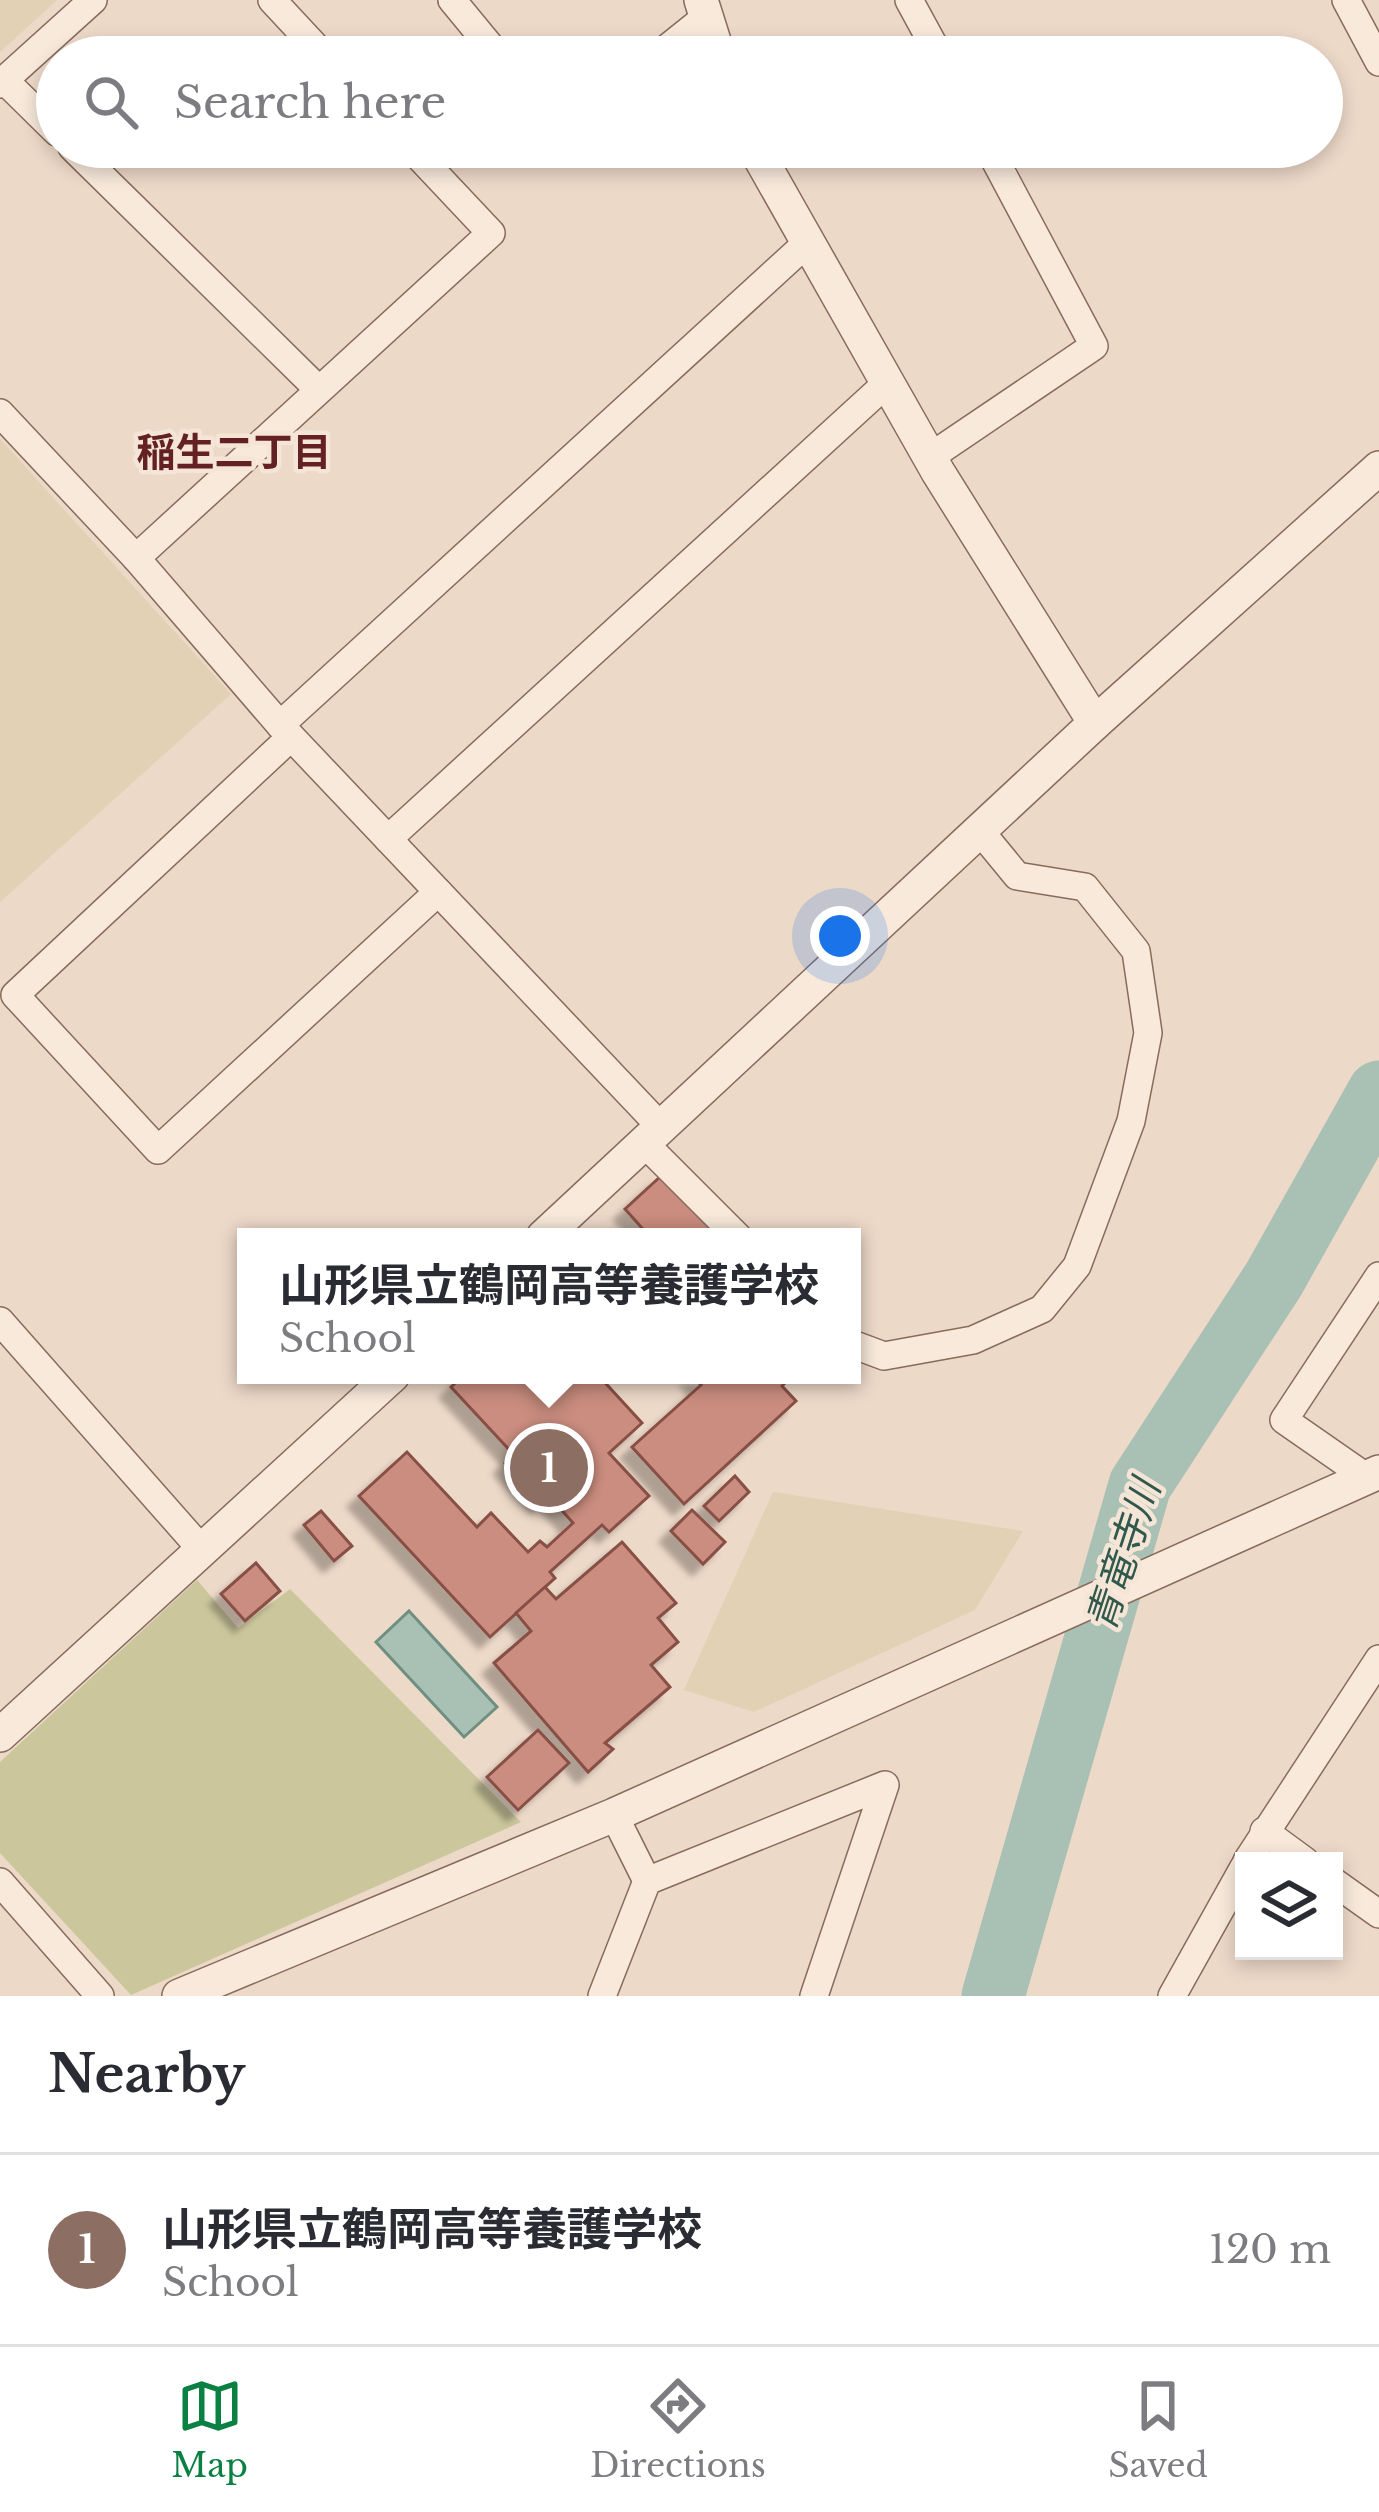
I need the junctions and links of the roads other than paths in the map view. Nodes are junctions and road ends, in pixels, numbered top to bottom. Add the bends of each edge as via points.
1 (93, 0) edge
2 (272, 0) edge
3 (452, 0) edge
4 (909, 0) edge
5 (1348, 2) edge
6 (704, 9) edge
7 (53, 36) edge
8 (305, 36) edge
9 (482, 36) edge
10 (677, 36) edge
11 (929, 36) edge
12 (36, 51) edge
13 (1379, 62) edge
14 (2, 82) edge
15 (36, 113) edge
16 (93, 168) edge
17 (430, 168) edge
18 (766, 168) edge
19 (999, 168) edge
20 (807, 243) junction
21 (887, 383) junction
22 (318, 389) junction
23 (0, 413) edge
24 (929, 457) junction
25 (1379, 468) edge
26 (136, 558) junction
27 (1095, 723) junction
28 (285, 731) junction
29 (980, 831) junction
30 (388, 839) junction
31 (438, 892) junction
32 (654, 1136) junction
33 (553, 1228) edge
34 (731, 1228) edge
35 (1379, 1276) edge
36 (0, 1322) edge
37 (861, 1347) edge
38 (383, 1384) edge
39 (1372, 1475) edge
40 (202, 1550) junction
41 (1379, 1659) edge
42 (0, 1735) edge
43 (614, 1815) junction
44 (1264, 1831) junction
45 (1253, 1852) edge
46 (1293, 1852) edge
47 (647, 1881) junction
48 (0, 1882) edge
49 (1235, 1884) edge
50 (1343, 1888) edge
51 (1379, 1914) edge
52 (100, 1996) edge
53 (179, 1996) edge
54 (602, 1996) edge
55 (814, 1996) edge
56 (1172, 1996) edge

1 - 7 street
2 - 8 street
3 - 9 street
4 - 11 street
5 - 13 street
6 - 10 street
12 - 14 street
14 - 15 street
16 - 22 street
17 - 22 street via 491,233
18 - 20 street
19 - 24 street via 1094,346
20 - 21 street
20 - 28 street
21 - 24 street
21 - 30 street
22 - 26 street
23 - 26 street
24 - 27 street
25 - 27 street
26 - 28 street
27 - 29 street
28 - 30 street
28 - 31 street via 15,995 158,1150
29 - 32 street
29 - 37 street via 1017,876 1085,887 1136,951 1148,1033 1132,1121 1077,1266 1042,1310 973,1340 884,1356
30 - 31 street
31 - 32 street
32 - 33 street
32 - 34 street
35 - 39 street via 1284,1420
36 - 40 street
38 - 40 street
39 - 43 street
40 - 42 street
41 - 44 street
43 - 47 street
43 - 53 street
44 - 45 street
44 - 46 street
47 - 54 street
47 - 55 street via 885,1785
48 - 52 street
49 - 56 street
50 - 51 street

